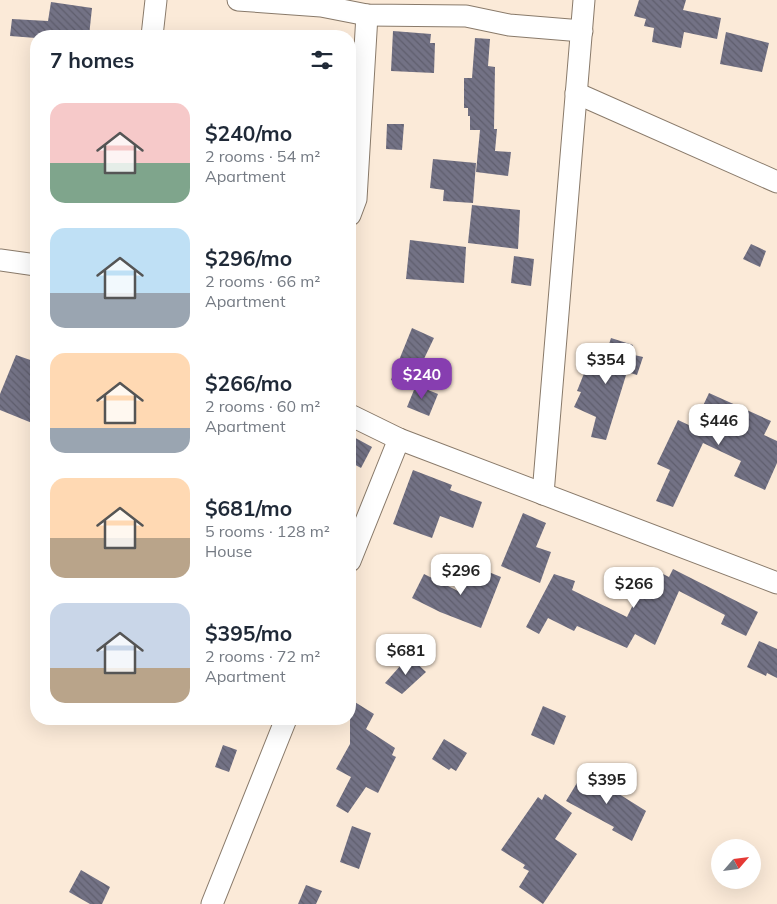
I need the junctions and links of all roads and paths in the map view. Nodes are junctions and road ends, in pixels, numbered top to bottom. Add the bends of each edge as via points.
1 (156, 0) edge
2 (238, 0) edge
3 (584, 0) edge
4 (367, 15) junction
5 (153, 30) edge
6 (582, 31) junction
7 (576, 93) junction
8 (777, 182) edge
9 (356, 199) edge
10 (0, 260) edge
11 (30, 264) edge
12 (356, 418) edge
13 (399, 439) junction
14 (542, 494) junction
15 (356, 546) edge
16 (777, 583) edge
17 (284, 725) edge
18 (212, 904) edge

1 - 5 street
2 - 4 street via 321,6
3 - 6 street
4 - 6 street via 466,16 509,25
4 - 9 street
6 - 7 street
7 - 8 street
7 - 14 street
10 - 11 street
12 - 13 street
13 - 14 street
13 - 15 street
14 - 16 street
17 - 18 street

